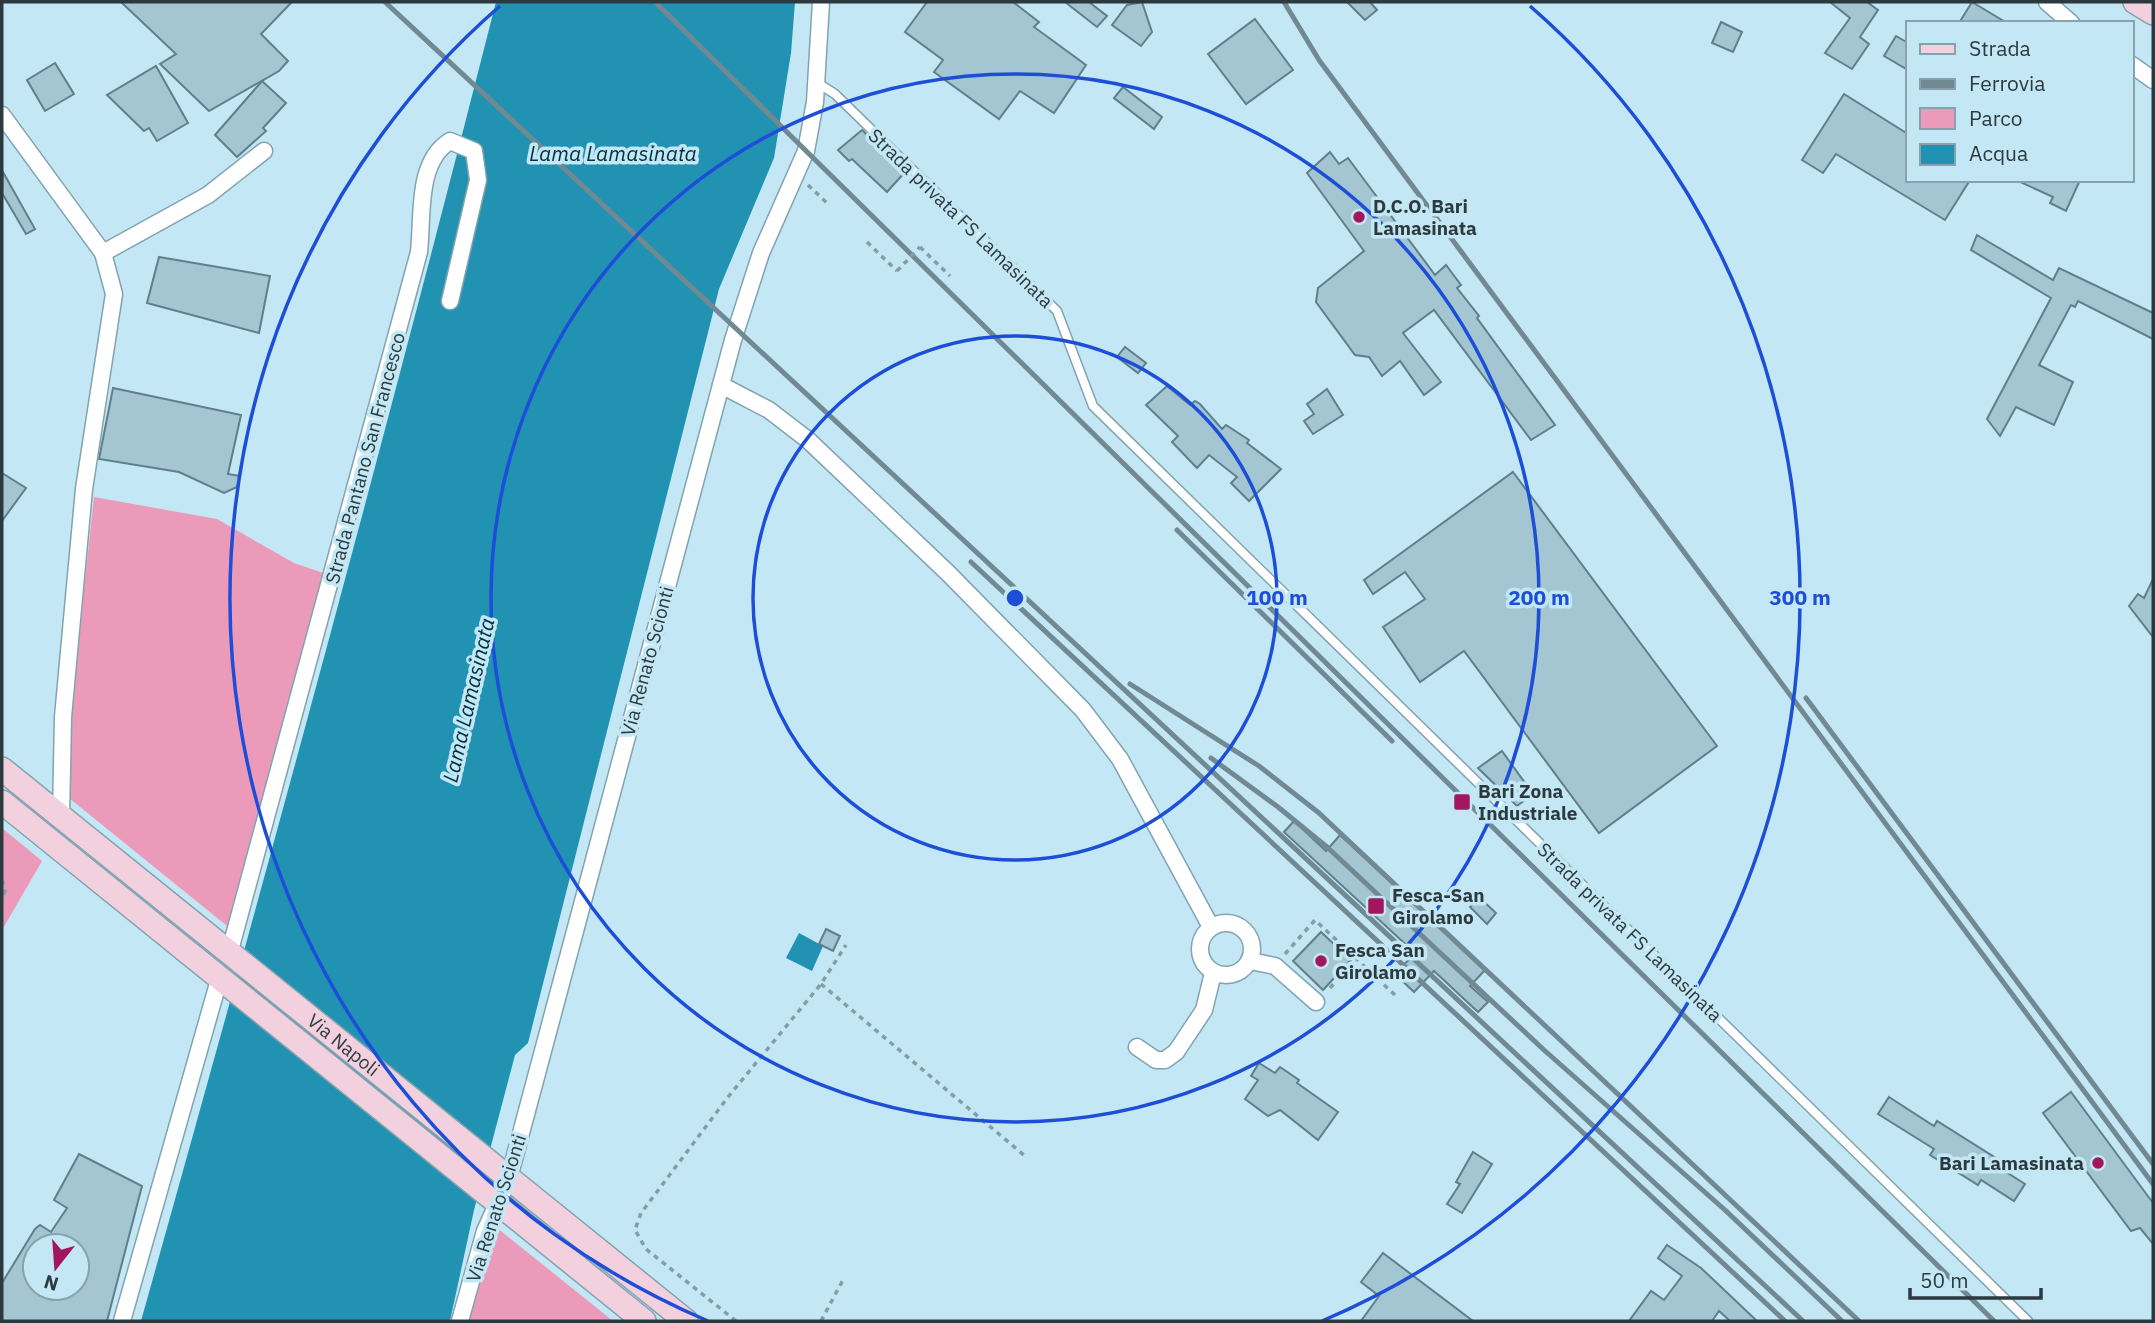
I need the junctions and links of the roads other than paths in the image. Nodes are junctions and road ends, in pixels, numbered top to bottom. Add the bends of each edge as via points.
1 (821, 2) edge
2 (2047, 2) edge
3 (2135, 2) edge
4 (2153, 13) edge
5 (2069, 21) edge
6 (2134, 66) edge
7 (2153, 80) edge
8 (816, 82) junction
9 (2, 116) edge
10 (264, 150) dead end
11 (103, 253) junction
12 (450, 301) dead end
13 (721, 385) junction
14 (2, 769) edge
15 (2, 802) edge
16 (61, 817) junction
17 (1211, 927) junction
18 (229, 954) junction
19 (1250, 961) junction
20 (1213, 972) junction
21 (219, 980) junction
22 (1316, 1002) dead end
23 (1137, 1047) dead end
24 (503, 1173) junction
25 (493, 1199) junction
26 (122, 1321) edge
27 (460, 1321) edge
28 (644, 1321) edge
29 (686, 1321) edge
30 (2028, 1321) edge

1 - 8 street, Via Renato Scionti
2 - 5 street
3 - 4 main road
6 - 7 street
8 - 13 street, Via Renato Scionti via 806,151 761,253
8 - 30 lane, Strada privata FS Lamasinata via 835,94 1057,311 1093,406
9 - 11 street
10 - 11 street via 208,195
11 - 16 street via 114,294 84,489 63,717
12 - 18 street, Strada Pantano San Francesco via 478,180 474,151 450,141 438,148 427,170 419,252
13 - 17 street via 769,410 807,440 948,573 1083,710 1120,759
13 - 24 street, Via Renato Scionti
14 - 16 main road, Via Napoli
15 - 21 main road, Via Napoli
16 - 18 main road, Via Napoli
17 - 19 street via 1229,923 1244,930 1252,944
17 - 20 street via 1199,950
18 - 24 main road, Via Napoli
19 - 20 street via 1230,975
19 - 22 street via 1275,966
20 - 23 street via 1204,1010 1176,1052 1156,1060
21 - 25 main road, Via Napoli
21 - 26 street
24 - 25 street, Via Renato Scionti
24 - 29 main road, Via Napoli
25 - 27 street, Via Renato Scionti
25 - 28 main road, Via Napoli

